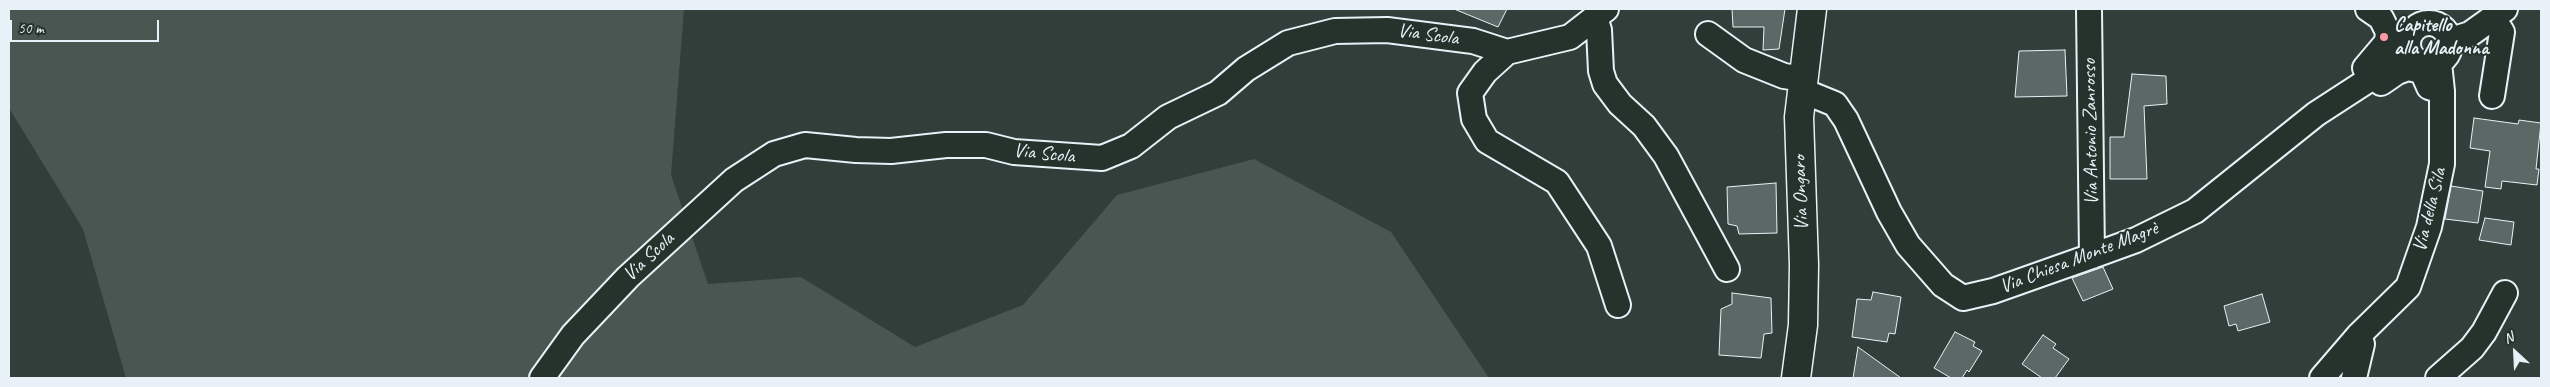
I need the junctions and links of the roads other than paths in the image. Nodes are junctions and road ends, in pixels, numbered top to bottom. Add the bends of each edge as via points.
1 (1812, 9) edge
2 (2089, 9) edge
3 (2368, 9) edge
4 (2388, 9) edge
5 (1600, 13) edge
6 (2499, 13) edge
7 (2415, 27) junction
8 (1708, 34) dead end
9 (2451, 40) junction
10 (1507, 52) junction
11 (2410, 53) junction
12 (2439, 63) junction
13 (2374, 75) junction
14 (1804, 85) junction
15 (2442, 91) junction
16 (2492, 96) dead end
17 (2092, 256) junction
18 (1727, 269) dead end
19 (2505, 292) dead end
20 (1618, 305) dead end
21 (2359, 335) junction
22 (542, 378) edge
23 (1796, 378) edge
24 (2322, 378) edge
25 (2354, 378) edge
26 (2438, 378) edge

1 - 14 main road, Via Ongaro
2 - 17 street, Via Antonio Zanrosso
3 - 13 street via 2381,18 2388,32 2387,42 2365,68
4 - 7 street
5 - 10 street via 1570,38
5 - 18 street via 1598,30 1605,84 1620,104 1644,126 1666,156
6 - 9 street via 2470,34
6 - 16 street via 2502,32
7 - 9 street via 2436,23 2443,27
7 - 11 street via 2408,42
8 - 14 street via 1744,60
9 - 12 street via 2449,53
10 - 20 street via 1485,72 1470,93 1474,119 1487,141 1557,182 1600,246
10 - 22 street, Via Scola via 1473,41 1387,30 1335,31 1288,43 1246,69 1218,93 1168,117 1131,146 1102,158 1014,152 986,145 891,150 805,145 774,154 734,180 628,277 574,335
11 - 12 street via 2423,64
11 - 13 street, Via Chiesa Monte Magrè
12 - 15 street, Via della Sila
13 - 15 street via 2380,83 2408,68 2422,71 2429,87
13 - 17 street, Via Chiesa Monte Magrè via 2316,114 2195,211 2136,240
14 - 17 street, Via Chiesa Monte Magrè via 1835,104 1908,245 1943,285 1963,298 1993,291
14 - 23 main road, Via Ongaro via 1799,117 1803,325
15 - 21 street, Via della Sila via 2442,164 2429,227 2408,287
19 - 26 street via 2472,348
21 - 24 street, Via della Sila
21 - 25 street via 2362,344

